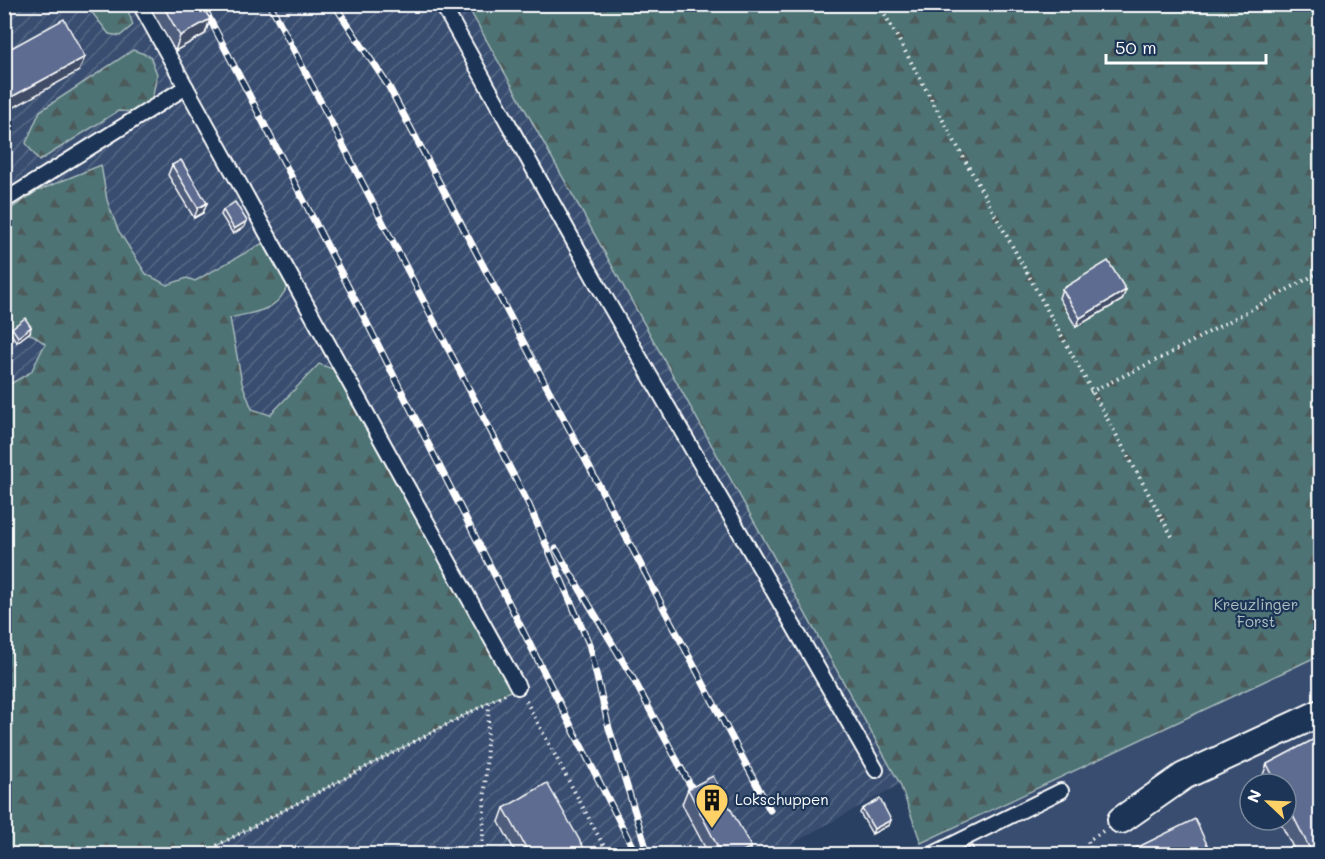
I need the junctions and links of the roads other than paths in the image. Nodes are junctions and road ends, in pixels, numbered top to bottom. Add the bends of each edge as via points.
1 (140, 4) edge
2 (442, 4) edge
3 (186, 87) junction
4 (4, 201) edge
5 (518, 687) road end
6 (1320, 713) edge
7 (876, 770) dead end
8 (1061, 791) dead end
9 (1121, 820) dead end
10 (933, 855) edge

1 - 3 lane
2 - 7 lane
3 - 4 lane
3 - 5 lane
6 - 9 street via 1184,776
8 - 10 lane

